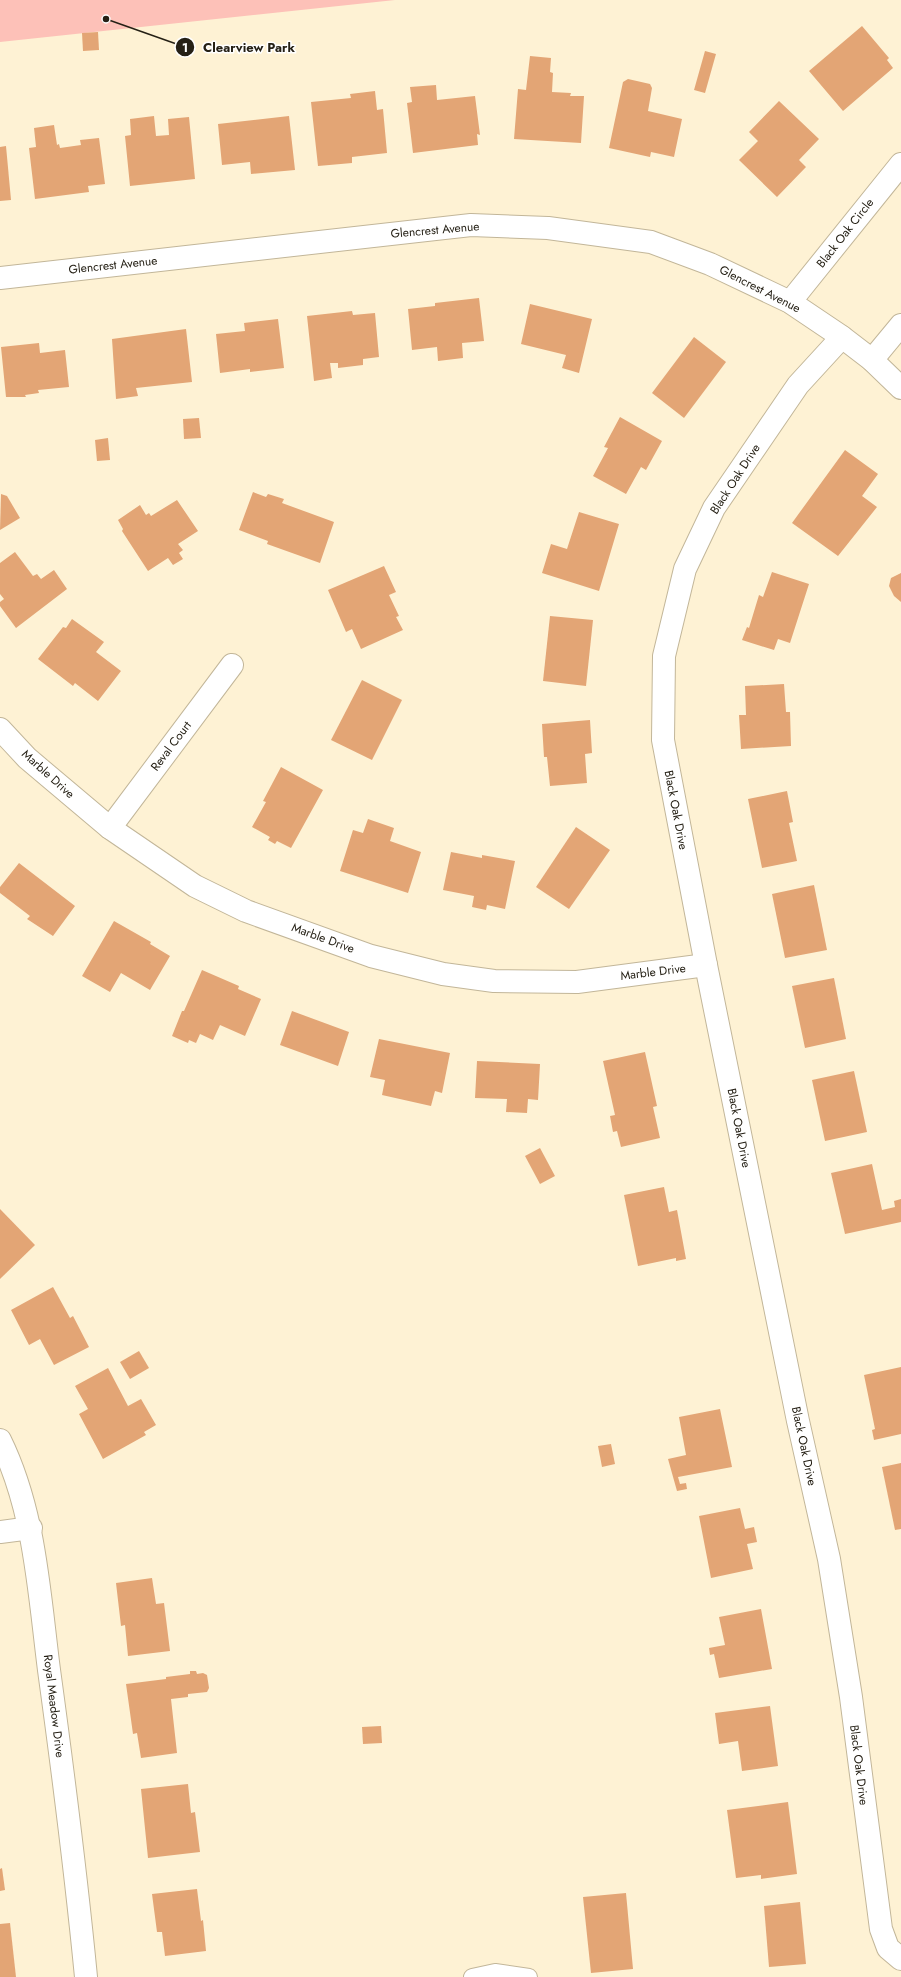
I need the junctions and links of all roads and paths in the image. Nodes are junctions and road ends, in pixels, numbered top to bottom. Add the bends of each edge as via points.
1 (901, 164) edge
2 (0, 278) edge
3 (790, 302) junction
4 (901, 325) edge
5 (842, 337) junction
6 (872, 360) junction
7 (901, 388) edge
8 (232, 665) dead end
9 (0, 729) edge
10 (110, 828) junction
11 (706, 965) junction
12 (0, 1440) edge
13 (31, 1528) junction
14 (0, 1532) edge
15 (901, 1959) edge
16 (86, 1977) edge
17 (472, 1977) edge
18 (529, 1977) edge

1 - 3 street, Black Oak Circle
2 - 3 street, Glencrest Avenue via 471,225 548,228 650,242 710,264
3 - 5 street, Glencrest Avenue
4 - 6 street
5 - 6 street, Glencrest Avenue
5 - 11 street, Black Oak Drive via 798,385 714,508 685,569 664,656 663,740
6 - 7 street, Glencrest Avenue
8 - 10 street, Reval Court
9 - 10 street, Marble Drive via 27,758
10 - 11 street, Marble Drive via 196,886 246,911 371,956 443,974 494,981 577,982
11 - 15 street, Black Oak Drive via 796,1413 829,1559 851,1697 880,1929 888,1948
12 - 13 street, Royal Meadow Drive via 13,1466
13 - 14 street
13 - 16 street, Royal Meadow Drive
17 - 18 lane via 495,1972

